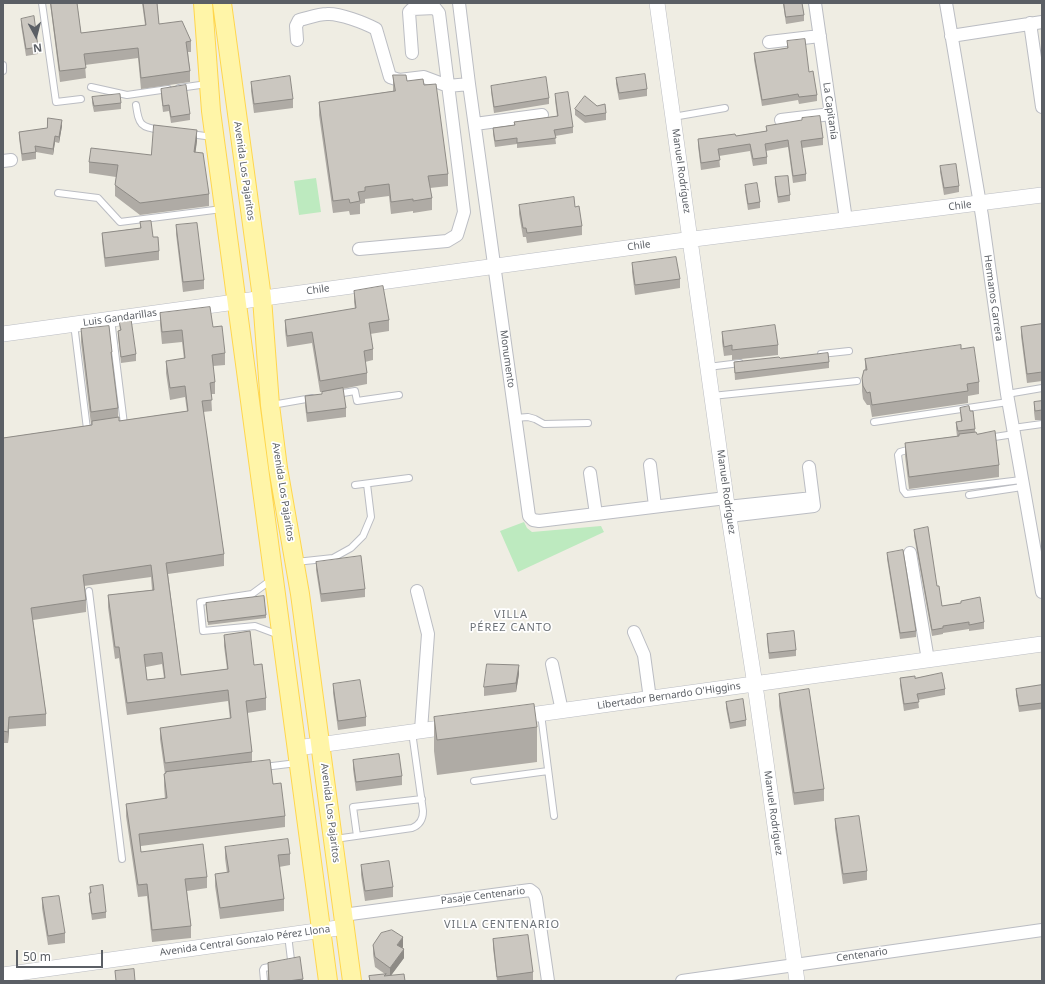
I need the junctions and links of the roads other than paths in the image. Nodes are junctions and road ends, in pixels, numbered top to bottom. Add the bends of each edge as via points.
1 (42, 3) edge
2 (203, 3) edge
3 (222, 3) edge
4 (459, 3) edge
5 (657, 3) edge
6 (815, 3) edge
7 (946, 3) edge
8 (1036, 22) edge
9 (820, 36) junction
10 (951, 36) junction
11 (297, 40) dead end
12 (769, 42) dead end
13 (412, 53) dead end
14 (3, 65) edge
15 (3, 72) edge
16 (209, 84) junction
17 (469, 84) junction
18 (448, 86) junction
19 (91, 87) dead end
20 (81, 99) dead end
21 (136, 105) dead end
22 (1042, 106) edge
23 (725, 108) dead end
24 (831, 114) junction
25 (542, 115) dead end
26 (673, 117) junction
27 (781, 120) dead end
28 (475, 124) junction
29 (165, 130) edge
30 (186, 133) edge
31 (214, 137) junction
32 (58, 193) dead end
33 (1042, 195) edge
34 (979, 204) junction
35 (224, 208) junction
36 (846, 220) junction
37 (691, 239) junction
38 (359, 249) dead end
39 (494, 266) junction
40 (262, 298) junction
41 (237, 302) junction
42 (111, 319) junction
43 (74, 324) junction
44 (3, 334) edge
45 (849, 350) dead end
46 (818, 354) edge
47 (747, 363) edge
48 (708, 367) junction
49 (857, 381) dead end
50 (1042, 388) edge
51 (332, 395) edge
52 (399, 395) dead end
53 (712, 396) junction
54 (317, 398) edge
55 (1008, 398) junction
56 (270, 405) junction
57 (514, 418) junction
58 (874, 422) dead end
59 (588, 423) dead end
60 (1042, 424) edge
61 (117, 425) edge
62 (102, 427) edge
63 (1013, 431) junction
64 (983, 439) edge
65 (920, 448) edge
66 (650, 465) dead end
67 (809, 467) dead end
68 (590, 473) dead end
69 (409, 478) dead end
70 (1022, 483) junction
71 (367, 484) junction
72 (355, 485) dead end
73 (969, 495) dead end
74 (655, 506) junction
75 (727, 507) junction
76 (596, 514) junction
77 (910, 553) dead end
78 (294, 562) junction
79 (274, 578) junction
80 (89, 591) dead end
81 (417, 591) dead end
82 (1042, 592) edge
83 (634, 632) dead end
84 (282, 636) junction
85 (1042, 644) edge
86 (928, 660) junction
87 (552, 664) dead end
88 (755, 685) junction
89 (650, 699) junction
90 (562, 711) junction
91 (541, 714) junction
92 (503, 719) edge
93 (466, 724) edge
94 (417, 731) junction
95 (321, 744) junction
96 (298, 755) junction
97 (261, 768) edge
98 (548, 771) junction
99 (474, 781) dead end
100 (422, 799) junction
101 (554, 816) dead end
102 (357, 836) junction
103 (333, 839) junction
104 (122, 859) dead end
105 (344, 921) junction
106 (1042, 930) edge
107 (321, 931) junction
108 (288, 935) junction
109 (795, 965) junction
110 (3, 975) edge
111 (264, 981) edge
112 (328, 981) edge
113 (352, 981) edge
114 (548, 981) edge
115 (682, 981) edge
116 (797, 981) edge

1 - 20 lane via 56,102
2 - 16 main road, Avenida Los Pajaritos
3 - 40 main road, Avenida Los Pajaritos
4 - 17 street, Monumento
5 - 26 street, Manuel Rodríguez
6 - 9 street, La Capitanía
7 - 10 street, Hermanos Carrera
8 - 10 street
8 - 22 street
9 - 12 street
9 - 24 street, La Capitanía
10 - 34 street, Hermanos Carrera
11 - 18 street via 296,26 299,20 306,18 328,13 364,22 376,29 390,77 399,80 424,77
13 - 18 street via 408,12 412,9 435,8 439,13
14 - 15 lane
16 - 19 lane via 127,95
16 - 31 main road, Avenida Los Pajaritos
17 - 18 street
17 - 28 street, Monumento
18 - 38 street via 464,212 457,235 447,241
21 - 29 lane via 140,123
23 - 26 lane
24 - 27 street
24 - 36 street, La Capitanía
25 - 28 street
26 - 37 street, Manuel Rodríguez
28 - 39 street, Monumento
30 - 31 lane
31 - 35 main road, Avenida Los Pajaritos
32 - 35 lane via 98,198 120,222
33 - 34 street, Chile
34 - 36 street, Chile
34 - 55 street, Hermanos Carrera
35 - 41 main road, Avenida Los Pajaritos
36 - 37 street, Chile
37 - 39 street, Chile
37 - 48 street, Manuel Rodríguez
39 - 40 street, Chile
39 - 57 street, Monumento
40 - 41 street, Chile
40 - 56 main road, Avenida Los Pajaritos
41 - 42 street, Luis Gandarillas
41 - 79 main road, Avenida Los Pajaritos
42 - 43 street, Luis Gandarillas
42 - 61 lane via 124,424
43 - 44 street, Luis Gandarillas
43 - 62 lane via 87,429
45 - 46 lane
47 - 48 lane
48 - 53 street, Manuel Rodríguez
49 - 53 lane
50 - 55 lane
51 - 52 lane via 356,392 357,401
53 - 75 street, Manuel Rodríguez
54 - 56 lane
55 - 58 lane
55 - 63 street, Hermanos Carrera
56 - 78 main road, Avenida Los Pajaritos
57 - 59 lane via 528,417 544,424
57 - 76 street, Monumento via 528,513 531,518 539,521
60 - 63 lane
63 - 64 lane
63 - 70 street, Hermanos Carrera
65 - 70 lane via 904,450 898,456 903,490 906,494
66 - 74 street
67 - 75 street, Monumento via 813,502
68 - 76 street
69 - 71 lane
70 - 73 lane
70 - 82 street, Hermanos Carrera
71 - 72 lane
71 - 78 lane via 371,517 363,536 351,548 333,558
74 - 75 street, Monumento
74 - 76 street, Monumento
75 - 88 street, Manuel Rodríguez
77 - 86 street
78 - 95 main road, Avenida Los Pajaritos
79 - 84 main road, Avenida Los Pajaritos
79 - 84 lane via 252,594 200,602 203,631 254,626
80 - 104 lane
81 - 94 street via 428,634
83 - 89 street via 644,655
84 - 96 main road, Avenida Los Pajaritos
85 - 86 street, Libertador Bernardo O'Higgins
86 - 88 street, Libertador Bernardo O'Higgins
87 - 90 street
88 - 89 street, Libertador Bernardo O'Higgins
88 - 109 street, Manuel Rodríguez
89 - 90 street, Libertador Bernardo O'Higgins
90 - 91 street, Libertador Bernardo O'Higgins
91 - 92 street, Libertador Bernardo O'Higgins
91 - 98 lane
93 - 94 street
94 - 95 street
94 - 100 lane
95 - 96 street
95 - 103 main road, Avenida Los Pajaritos
96 - 97 lane
96 - 107 main road, Avenida Los Pajaritos
98 - 99 lane
98 - 101 lane
100 - 102 lane via 423,816 416,826
100 - 102 lane via 353,807
102 - 103 lane
103 - 105 main road, Avenida Los Pajaritos
105 - 107 street, Avenida Central Gonzalo Pérez Llona
105 - 113 main road, Avenida Los Pajaritos
105 - 114 street, Pasaje Centenario via 530,890 536,898
106 - 109 street, Centenario
107 - 108 street, Avenida Central Gonzalo Pérez Llona
107 - 112 main road, Avenida Los Pajaritos
108 - 110 street, Avenida Central Gonzalo Pérez Llona
108 - 111 lane via 291,960 288,964 264,968
109 - 115 street, Centenario
109 - 116 street, Manuel Rodríguez

